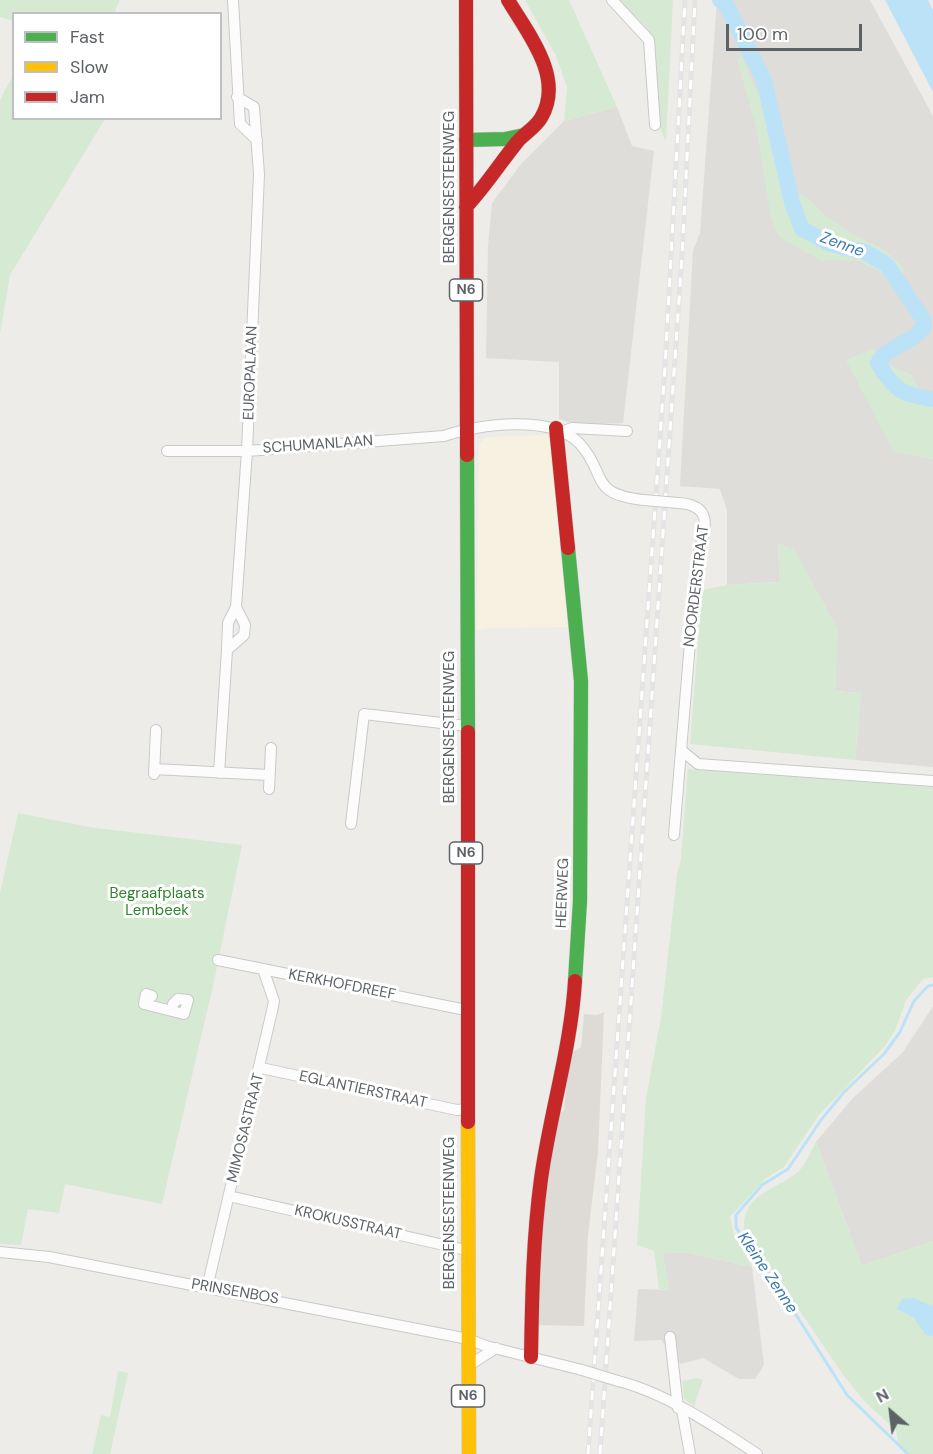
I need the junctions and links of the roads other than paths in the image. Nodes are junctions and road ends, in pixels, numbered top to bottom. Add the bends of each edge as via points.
1 (233, 0) edge
2 (465, 0) edge
3 (508, 0) edge
4 (612, 0) edge
5 (237, 97) junction
6 (655, 125) dead end
7 (524, 135) junction
8 (257, 140) junction
9 (466, 140) junction
10 (466, 207) junction
11 (468, 427) junction
12 (560, 430) junction
13 (627, 431) dead end
14 (167, 451) dead end
15 (247, 451) junction
16 (236, 607) junction
17 (227, 650) junction
18 (467, 726) junction
19 (156, 729) dead end
20 (270, 748) dead end
21 (681, 750) junction
22 (219, 773) junction
23 (269, 776) junction
24 (933, 781) edge
25 (269, 789) dead end
26 (351, 824) dead end
27 (674, 835) dead end
28 (218, 960) dead end
29 (263, 969) junction
30 (466, 1010) junction
31 (261, 1068) junction
32 (466, 1109) junction
33 (229, 1196) junction
34 (466, 1250) junction
35 (0, 1252) edge
36 (207, 1288) junction
37 (670, 1337) dead end
38 (468, 1339) junction
39 (496, 1348) junction
40 (531, 1357) junction
41 (468, 1366) junction
42 (680, 1409) junction
43 (468, 1454) edge
44 (690, 1454) edge
45 (757, 1454) edge

1 - 5 street
2 - 9 main road, BERGENSESTEENWEG / N6
3 - 7 main road via 543,62 550,90 543,117
4 - 6 street via 649,40
5 - 8 street via 240,124
5 - 8 street, EUROPALAAN via 254,107
7 - 9 main road via 505,140
7 - 10 main road
8 - 15 street, EUROPALAAN via 259,174
9 - 10 main road, BERGENSESTEENWEG / N6
10 - 11 main road, BERGENSESTEENWEG / N6
11 - 12 street
11 - 15 street, SCHUMANLAAN via 444,436
11 - 18 main road, BERGENSESTEENWEG / N6
12 - 13 street
12 - 21 street, NOORDERSTRAAT, bridge via 580,444 608,490 624,498 689,504 704,516
12 - 40 main road, HEERWEG via 581,681 580,901 575,986 541,1178 533,1265
14 - 15 street, SCHUMANLAAN
15 - 16 street, EUROPALAAN
16 - 17 street, EUROPALAAN via 228,623
16 - 17 street, EUROPALAAN via 245,625 244,635
17 - 22 street, EUROPALAAN
18 - 26 street via 364,714
18 - 30 main road, BERGENSESTEENWEG / N6
19 - 22 street via 154,773
20 - 23 street
21 - 24 street via 698,764
21 - 27 street, NOORDERSTRAAT
22 - 23 street
23 - 25 street
28 - 29 street, KERKHOFDREEF
29 - 30 street, KERKHOFDREEF
29 - 31 street, MIMOSASTRAAT via 274,1001
30 - 32 main road, BERGENSESTEENWEG / N6
31 - 32 street, EGLANTIERSTRAAT
31 - 33 street, MIMOSASTRAAT
32 - 34 main road, BERGENSESTEENWEG / N6
33 - 34 street, KROKUSSTRAAT
33 - 36 street, MIMOSASTRAAT
34 - 38 main road, BERGENSESTEENWEG / N6
35 - 36 street, PRINSENBOS via 49,1257
36 - 38 street, PRINSENBOS
37 - 42 street
38 - 39 street, PRINSENBOS
38 - 41 main road, BERGENSESTEENWEG / N6
39 - 40 street, PRINSENBOS
39 - 41 street
40 - 42 street, PRINSENBOS, bridge via 618,1381
41 - 43 main road, BERGENSESTEENWEG / N6
42 - 44 street
42 - 45 street, PRINSENBOS

